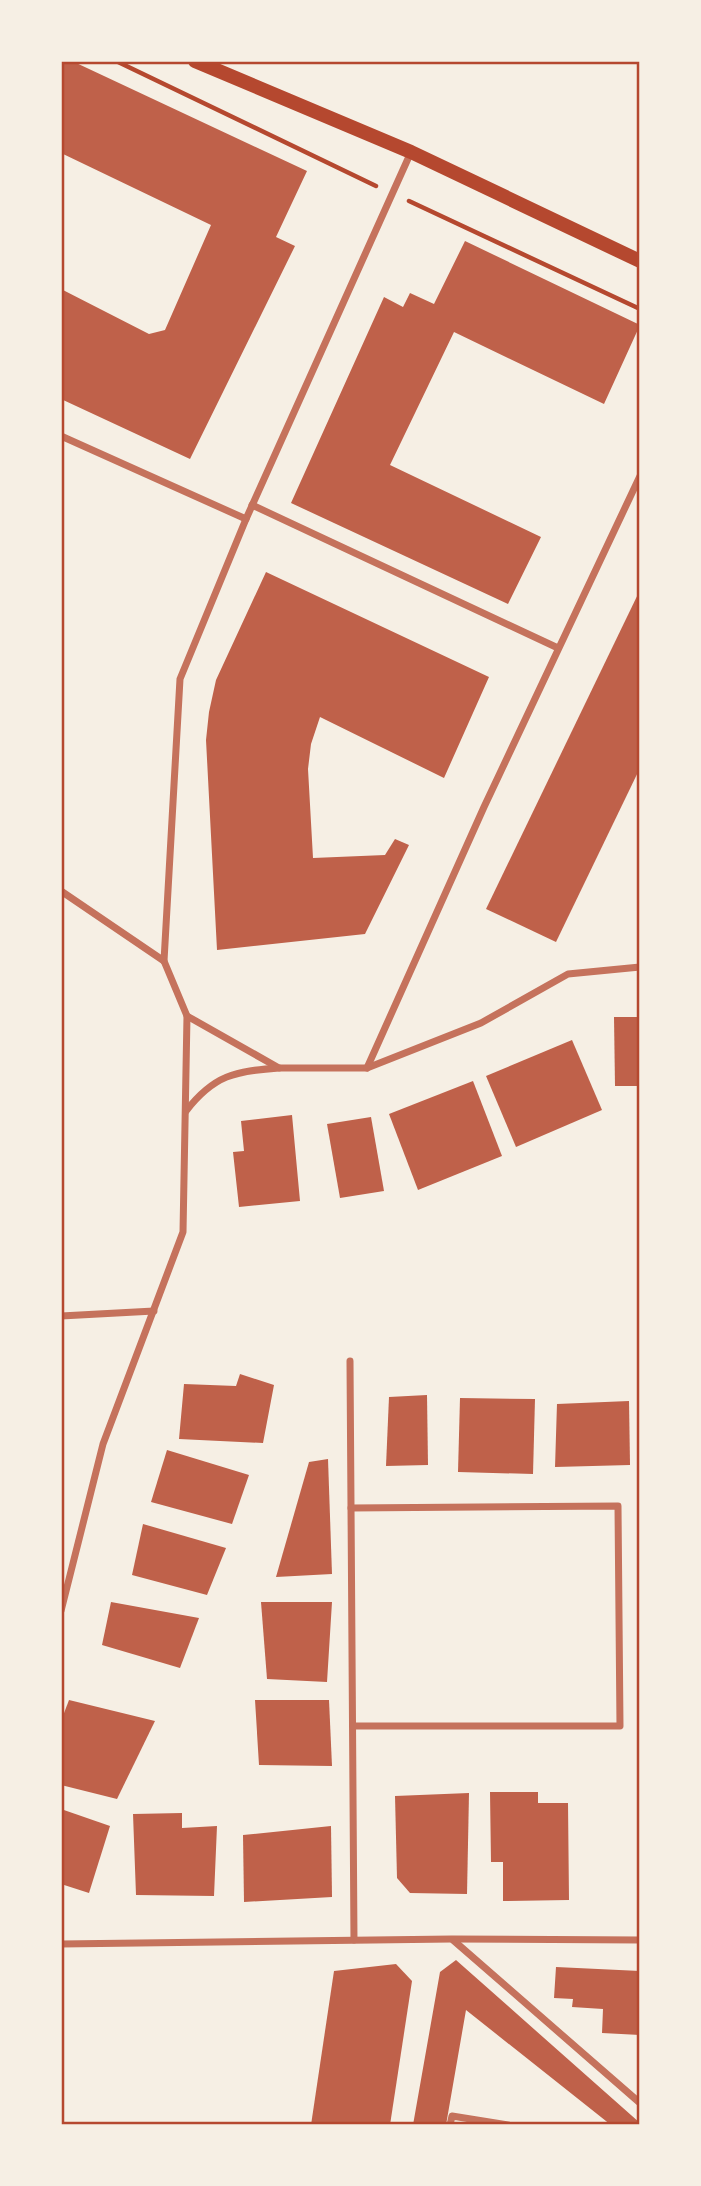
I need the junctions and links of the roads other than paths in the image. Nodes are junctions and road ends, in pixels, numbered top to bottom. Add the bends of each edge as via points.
1 (195, 61) edge
2 (411, 152) junction
3 (640, 261) edge
4 (61, 436) edge
5 (640, 476) edge
6 (252, 505) junction
7 (246, 519) junction
8 (558, 648) junction
9 (61, 891) edge
10 (164, 961) junction
11 (640, 967) edge
12 (187, 1016) junction
13 (279, 1068) junction
14 (367, 1068) junction
15 (186, 1111) junction
16 (154, 1311) junction
17 (61, 1316) edge
18 (350, 1361) dead end
19 (351, 1508) junction
20 (61, 1611) edge
21 (352, 1726) junction
22 (453, 1939) junction
23 (354, 1940) junction
24 (640, 1940) edge
25 (61, 1944) edge
26 (640, 2103) edge
27 (450, 2125) edge
28 (508, 2125) edge

1 - 2 main road
2 - 3 main road
2 - 6 street
4 - 7 street
5 - 8 street
6 - 7 street
6 - 8 street
7 - 10 street via 180,679
8 - 14 street
9 - 10 street
10 - 12 street
11 - 14 street via 568,974 481,1023
12 - 13 street
12 - 15 street
13 - 14 street
13 - 15 street via 248,1070 223,1079 202,1090
15 - 16 street via 183,1232
16 - 17 street
16 - 20 street via 103,1444
18 - 19 street
19 - 21 street
19 - 21 street via 618,1506 620,1726
21 - 23 street
22 - 23 street
22 - 24 street
22 - 26 street
23 - 25 street
27 - 28 street via 452,2116

